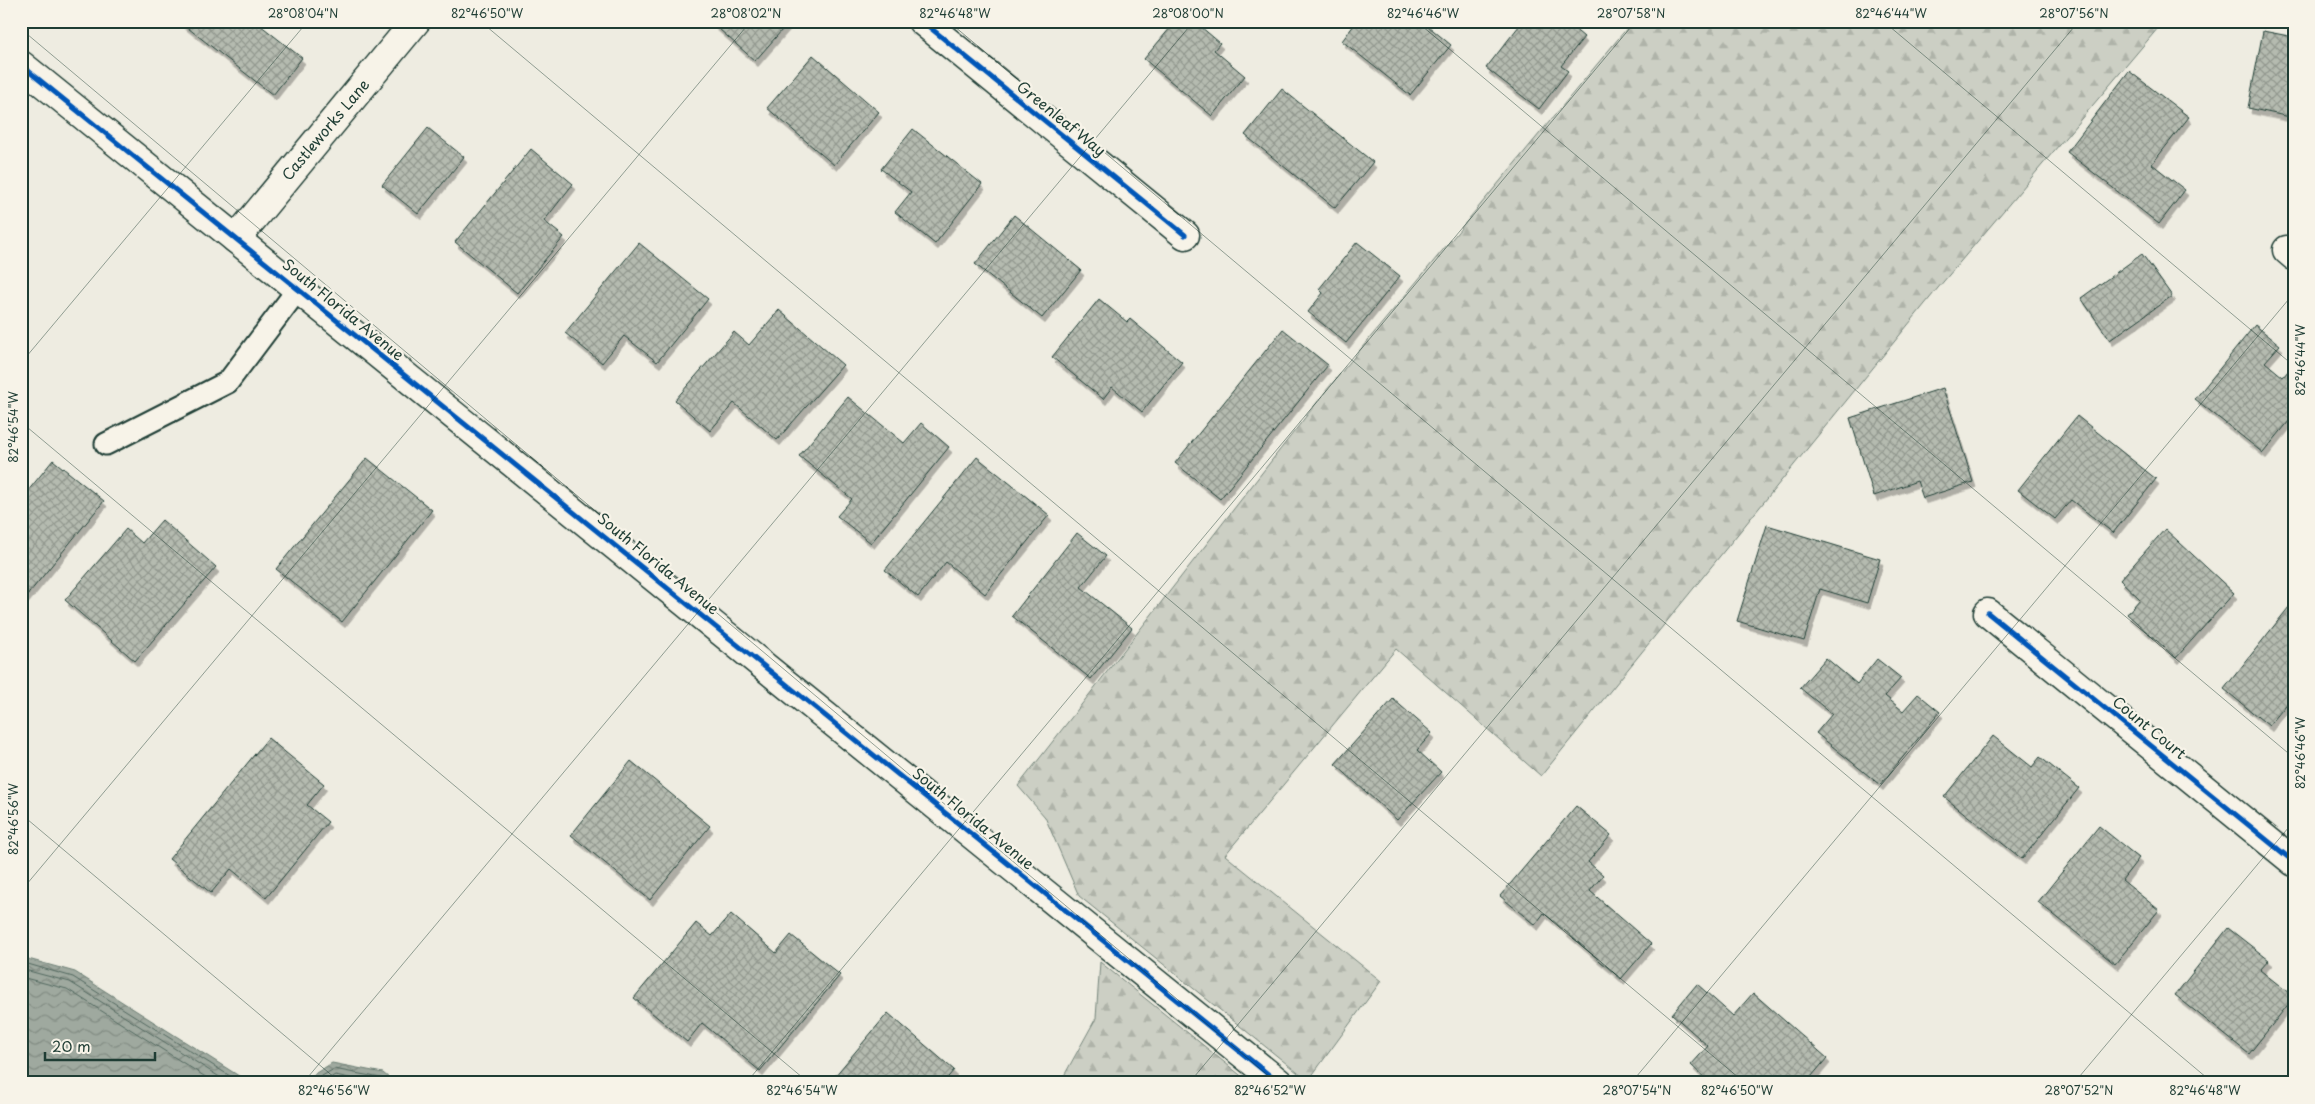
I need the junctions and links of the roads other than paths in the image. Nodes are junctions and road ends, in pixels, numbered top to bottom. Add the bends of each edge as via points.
1 (416, 21) edge
2 (922, 21) edge
3 (21, 65) edge
4 (1185, 235) dead end
5 (236, 239) junction
6 (298, 289) junction
7 (106, 444) dead end
8 (1988, 613) dead end
9 (2294, 862) edge
10 (1279, 1083) edge

1 - 5 street, Castleworks Lane
2 - 4 street, Greenleaf Way
3 - 5 street, South Florida Avenue
5 - 6 street, South Florida Avenue
6 - 7 lane via 228,382
6 - 10 street, South Florida Avenue
8 - 9 street, Count Court

